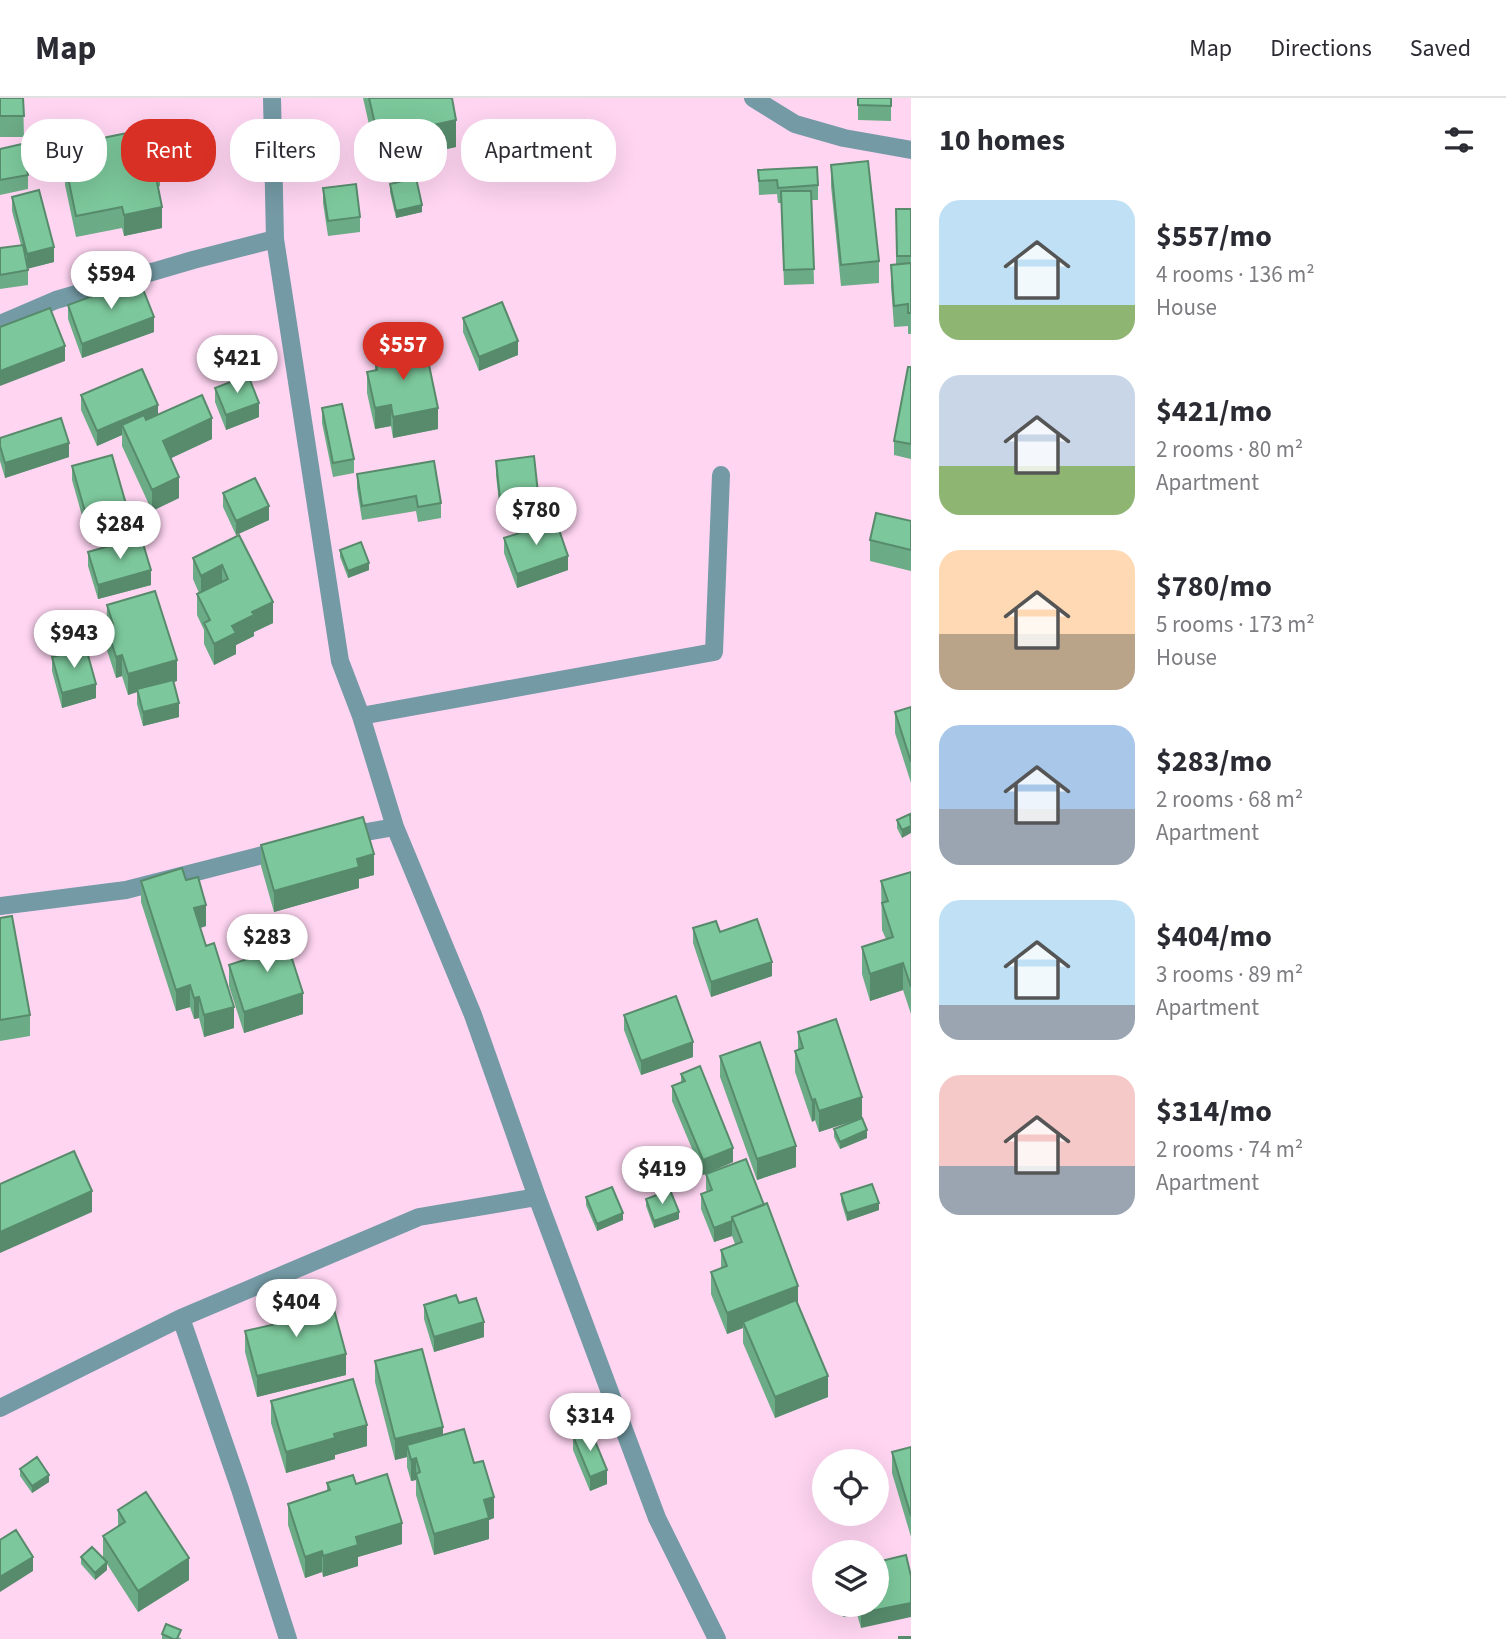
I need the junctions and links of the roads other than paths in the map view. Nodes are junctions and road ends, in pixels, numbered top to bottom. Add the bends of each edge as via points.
1 (272, 98) edge
2 (753, 98) edge
3 (911, 150) edge
4 (275, 239) junction
5 (0, 324) edge
6 (721, 475) dead end
7 (360, 716) junction
8 (395, 827) junction
9 (322, 839) edge
10 (296, 846) edge
11 (0, 906) edge
12 (537, 1197) junction
13 (181, 1318) junction
14 (0, 1408) edge
15 (288, 1639) edge
16 (715, 1639) edge

1 - 4 street
2 - 3 street via 795,124
4 - 5 street via 57,300
4 - 7 street via 340,661
6 - 7 street via 715,652
7 - 8 street
8 - 9 street
8 - 12 street via 472,1015
10 - 11 street via 126,890
12 - 13 street via 419,1217
12 - 16 street via 657,1518
13 - 14 street
13 - 15 street

